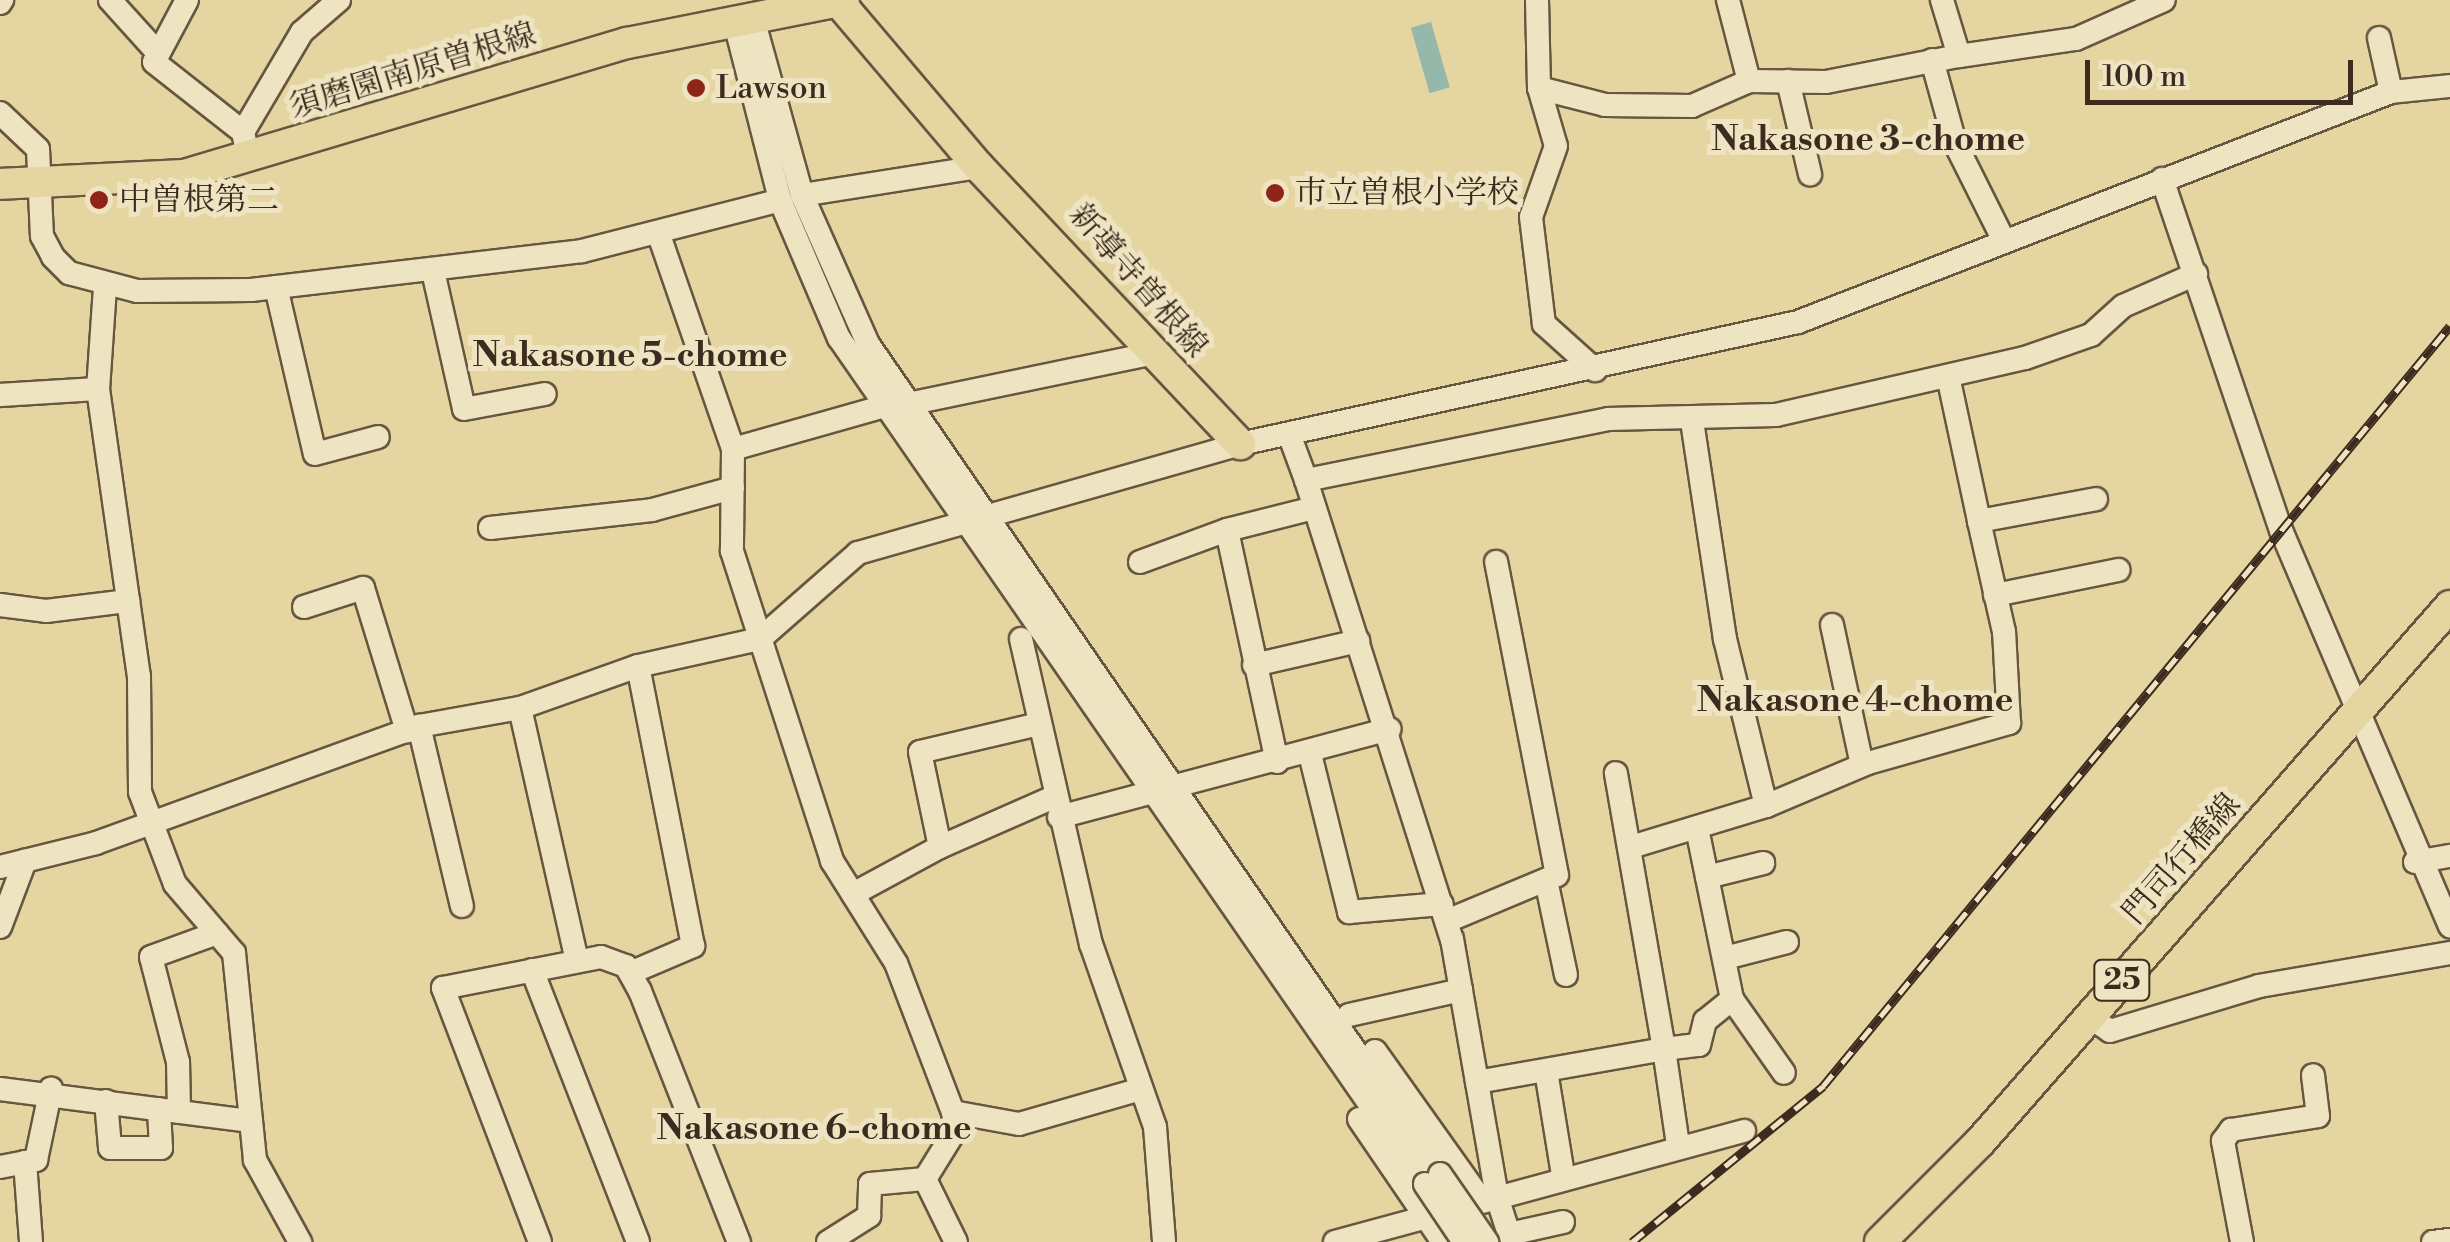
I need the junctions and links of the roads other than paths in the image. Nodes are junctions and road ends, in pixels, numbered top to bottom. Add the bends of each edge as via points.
1 (110, 0) edge
2 (186, 0) edge
3 (339, 0) edge
4 (841, 0) edge
5 (1536, 0) edge
6 (1728, 0) edge
7 (1942, 0) edge
8 (2164, 0) edge
9 (741, 9) edge
10 (2379, 38) dead end
11 (157, 52) junction
12 (1959, 56) junction
13 (1932, 60) junction
14 (1749, 81) junction
15 (1788, 81) junction
16 (2450, 86) edge
17 (1539, 88) junction
18 (2391, 92) junction
19 (0, 113) edge
20 (246, 144) junction
21 (979, 167) junction
22 (1810, 174) dead end
23 (2162, 179) junction
24 (0, 184) edge
25 (37, 184) junction
26 (791, 198) junction
27 (658, 235) junction
28 (2003, 239) junction
29 (432, 271) junction
30 (2196, 274) junction
31 (105, 286) junction
32 (276, 288) junction
33 (1155, 354) junction
34 (1595, 370) junction
35 (1948, 376) junction
36 (98, 389) junction
37 (545, 394) dead end
38 (0, 396) edge
39 (896, 405) junction
40 (1692, 420) junction
41 (1289, 434) junction
42 (378, 437) dead end
43 (1240, 444) junction
44 (733, 449) junction
45 (1306, 480) junction
46 (733, 488) junction
47 (2096, 498) dead end
48 (1314, 508) junction
49 (990, 514) junction
50 (1979, 521) junction
51 (967, 522) junction
52 (490, 528) dead end
53 (1227, 530) junction
54 (1140, 562) dead end
55 (1496, 562) dead end
56 (2118, 570) dead end
57 (1995, 595) junction
58 (128, 601) junction
59 (0, 605) edge
60 (2450, 606) edge
61 (304, 607) dead end
62 (1832, 626) dead end
63 (1020, 638) dead end
64 (760, 639) junction
65 (1358, 641) junction
66 (1254, 665) junction
67 (638, 666) junction
68 (520, 708) junction
69 (2356, 711) junction
70 (1039, 724) junction
71 (413, 728) junction
72 (1390, 729) junction
73 (1310, 754) junction
74 (1277, 762) junction
75 (1862, 766) junction
76 (1616, 774) dead end
77 (1182, 792) junction
78 (1153, 796) junction
79 (1766, 806) junction
80 (1057, 807) junction
81 (150, 822) junction
82 (1697, 828) junction
83 (940, 847) junction
84 (1631, 848) junction
85 (2450, 856) edge
86 (1226, 858) junction
87 (25, 861) junction
88 (2415, 862) junction
89 (1762, 863) dead end
90 (1198, 864) junction
91 (0, 868) edge
92 (1707, 876) junction
93 (1546, 880) junction
94 (852, 894) junction
95 (462, 906) dead end
96 (1445, 912) junction
97 (2450, 926) edge
98 (0, 927) edge
99 (218, 933) junction
100 (1787, 942) dead end
101 (2450, 953) edge
102 (1725, 958) junction
103 (578, 961) junction
104 (532, 970) junction
105 (630, 973) junction
106 (1566, 975) dead end
107 (1461, 990) junction
108 (1732, 999) junction
109 (1349, 1014) junction
110 (2090, 1017) junction
111 (1664, 1049) junction
112 (1546, 1071) junction
113 (1784, 1073) dead end
114 (2313, 1075) dead end
115 (1477, 1082) junction
116 (0, 1089) edge
117 (1141, 1089) junction
118 (51, 1090) junction
119 (106, 1101) junction
120 (169, 1111) junction
121 (953, 1112) junction
122 (251, 1121) junction
123 (1744, 1131) dead end
124 (1678, 1145) junction
125 (25, 1162) junction
126 (0, 1167) edge
127 (1563, 1175) junction
128 (925, 1178) junction
129 (1432, 1179) junction
130 (1489, 1199) junction
131 (1425, 1213) junction
132 (1562, 1222) dead end
133 (1399, 1233) edge
134 (2450, 1240) edge
135 (31, 1242) edge
136 (300, 1242) edge
137 (540, 1242) edge
138 (638, 1242) edge
139 (739, 1242) edge
140 (828, 1242) edge
141 (956, 1242) edge
142 (1164, 1242) edge
143 (1336, 1242) edge
144 (1443, 1242) edge
145 (1464, 1242) edge
146 (1488, 1242) edge
147 (1880, 1242) edge
148 (2242, 1242) edge
149 (2433, 1242) edge

1 - 11 street
2 - 11 street
3 - 20 street via 302,32
4 - 9 main road, 須磨園南原曽根線
4 - 21 main road, 新導寺曽根線
5 - 17 street
6 - 14 street
7 - 12 street
8 - 12 street via 2058,44
9 - 20 main road, 須磨園南原曽根線
9 - 26 street
10 - 18 street
11 - 20 street via 154,62
12 - 13 street
13 - 15 street
13 - 28 street via 1955,142
14 - 15 street
14 - 17 street via 1692,106 1605,105
15 - 22 street
16 - 18 street
17 - 34 street via 1556,146 1531,217 1544,324
18 - 23 street
19 - 25 street via 36,143
20 - 25 main road, 須磨園南原曽根線 via 165,177
21 - 26 street
21 - 33 main road, 新導寺曽根線
23 - 28 street
23 - 30 street
24 - 25 main road, 須磨園南原曽根線
25 - 31 street via 53,257
26 - 27 street
26 - 39 street
27 - 29 street
27 - 44 street
28 - 34 street via 1798,322
29 - 32 street
29 - 37 street via 464,409
30 - 35 street via 2122,306 2091,335
30 - 69 street via 2240,422
31 - 32 street
31 - 36 street
32 - 42 street via 315,454
33 - 39 street
33 - 43 main road, 新導寺曽根線
34 - 41 street via 1447,394
35 - 40 street via 1776,415
35 - 50 street
36 - 38 street
36 - 58 street
39 - 44 street
39 - 49 street
39 - 51 street
40 - 45 street via 1608,419
40 - 79 street via 1725,639
41 - 43 street
41 - 45 street
43 - 49 street
44 - 46 street
45 - 48 street
46 - 52 street via 652,510
46 - 64 street via 732,552
47 - 50 street
48 - 53 street
48 - 65 street
49 - 51 street
49 - 77 street
50 - 57 street
51 - 64 street via 858,553
51 - 78 street
53 - 54 street
53 - 66 street
55 - 93 street via 1538,746 1557,874
56 - 57 street
57 - 75 street via 2009,722
58 - 59 street via 46,611
58 - 81 street
60 - 69 main road, 門司行橋線 / 25
61 - 71 street via 363,588
62 - 75 street
63 - 70 street
64 - 67 street
64 - 94 street via 832,861
65 - 66 street
65 - 72 street
66 - 74 street
67 - 68 street
67 - 105 street via 694,946
68 - 71 street
68 - 103 street
69 - 88 street
69 - 110 main road, 門司行橋線 / 25
70 - 80 street
70 - 83 street via 920,752
71 - 81 street
71 - 95 street
72 - 73 street
72 - 96 street
73 - 74 street
73 - 96 street via 1349,912
74 - 77 street
75 - 79 street
76 - 84 street
77 - 78 street
77 - 86 street
78 - 80 street
78 - 90 street
79 - 82 street
80 - 83 street
80 - 117 street
81 - 87 street
81 - 99 street via 176,884
82 - 84 street
82 - 92 street
83 - 94 street
84 - 111 street
85 - 88 street
86 - 109 street
86 - 129 street
87 - 91 street
87 - 98 street
88 - 97 street
89 - 92 street
90 - 129 street
90 - 131 street via 1210,906
92 - 102 street
93 - 96 street
93 - 106 street
94 - 121 street via 896,963
96 - 107 street
99 - 120 street via 150,957 178,1062
99 - 122 street via 234,953 246,1002
100 - 102 street
101 - 110 street via 2260,986 2110,1031
102 - 108 street
103 - 104 street
103 - 105 street via 601,957
104 - 137 street via 442,988
104 - 138 street
105 - 139 street
107 - 109 street
107 - 115 street
108 - 111 street via 1705,1021 1700,1046
108 - 113 street
109 - 130 street
110 - 147 main road, 門司行橋線 / 25
111 - 112 street
111 - 124 street
112 - 115 street
112 - 127 street
114 - 148 street via 2318,1116 2231,1130 2224,1141
115 - 130 street
116 - 118 street
117 - 121 street via 1019,1124
117 - 142 street via 1166,1197
118 - 119 street
118 - 125 street via 36,1160
119 - 120 street
119 - 120 street via 110,1148 161,1148
120 - 122 street
121 - 128 street via 956,1129
122 - 136 street via 255,1160
123 - 124 street
124 - 127 street
125 - 126 street
125 - 135 street
127 - 130 street
128 - 140 street via 870,1184 868,1216
128 - 141 street
129 - 145 street, bridge
129 - 146 street, bridge
130 - 131 street
130 - 132 street via 1509,1234
131 - 133 street
131 - 144 street
133 - 143 street
134 - 149 street

